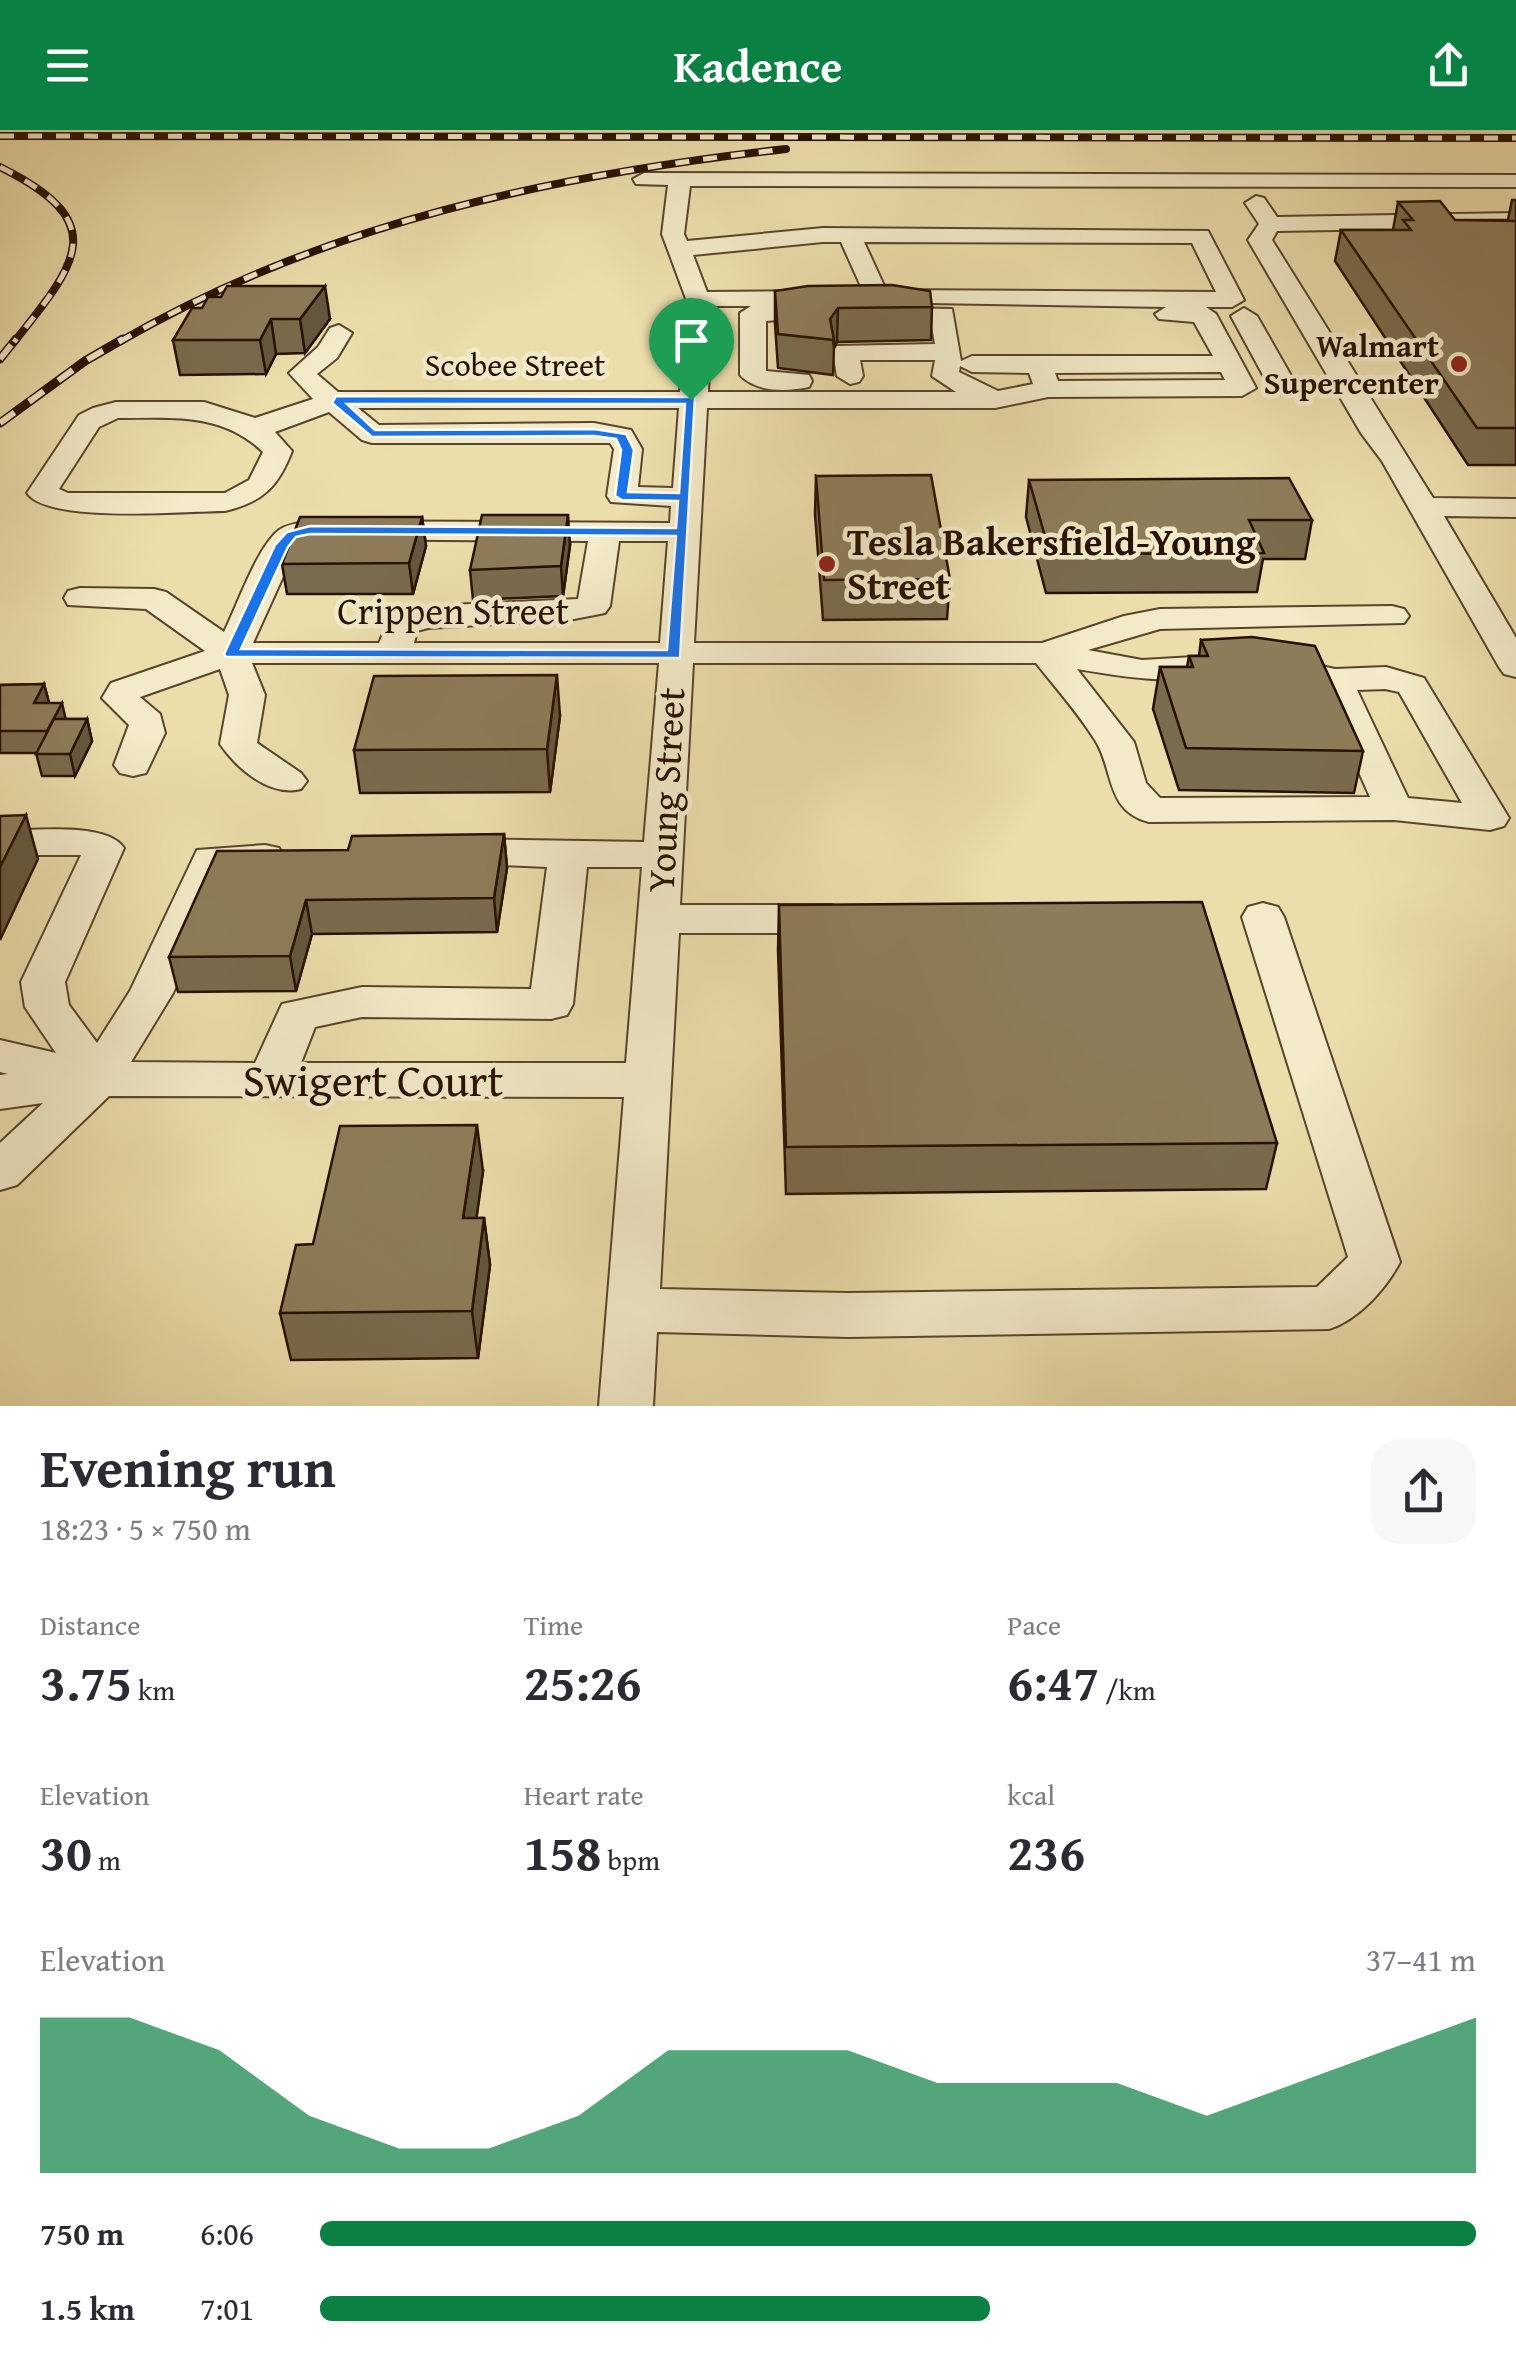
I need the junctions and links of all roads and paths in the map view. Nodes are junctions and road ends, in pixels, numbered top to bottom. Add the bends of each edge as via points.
1 (806, 179) junction
2 (1241, 180) junction
3 (1516, 181) edge
4 (860, 196) junction
5 (940, 196) junction
6 (1516, 220) edge
7 (1270, 224) junction
8 (849, 235) junction
9 (676, 236) junction
10 (794, 238) junction
11 (752, 271) junction
12 (848, 298) junction
13 (698, 299) junction
14 (943, 314) junction
15 (1244, 316) dead end
16 (340, 333) dead end
17 (955, 364) junction
18 (1236, 376) junction
19 (1044, 377) junction
20 (336, 400) junction
21 (691, 400) junction
22 (994, 400) junction
23 (253, 427) junction
24 (1423, 507) junction
25 (1516, 508) edge
26 (684, 514) junction
27 (605, 531) junction
28 (80, 598) dead end
29 (1392, 616) dead end
30 (1046, 653) junction
31 (231, 654) junction
32 (393, 654) junction
33 (674, 654) junction
34 (1516, 667) edge
35 (1335, 680) junction
36 (133, 765) dead end
37 (288, 780) dead end
38 (1394, 808) junction
39 (0, 843) edge
40 (417, 852) edge
41 (663, 854) junction
42 (568, 855) junction
43 (307, 856) edge
44 (1263, 917) dead end
45 (876, 919) edge
46 (658, 920) junction
47 (0, 1056) edge
48 (98, 1079) junction
49 (271, 1080) junction
50 (648, 1080) junction
51 (0, 1092) edge
52 (0, 1172) edge
53 (632, 1310) junction
54 (626, 1406) edge

1 - 4 street
1 - 9 street via 810,224
1 - 9 street, Young Street via 662,179
2 - 3 street
2 - 5 street
2 - 7 street
4 - 5 street
4 - 5 street via 863,228 942,229
6 - 7 street
7 - 24 street via 1260,240
8 - 10 street
8 - 12 street
8 - 12 street via 1200,236 1232,300
9 - 11 street
9 - 13 street, Young Street
10 - 11 street
10 - 12 street
11 - 12 street
11 - 13 street
13 - 21 street, Young Street
14 - 17 street
14 - 17 street via 753,313 753,375 766,381 837,381 850,376 846,352
14 - 18 street via 1203,314
15 - 18 street via 1294,388
16 - 20 street via 302,373
17 - 19 street
17 - 22 street
18 - 19 street
19 - 22 street, Scobee Street
20 - 21 street, Scobee Street
20 - 23 street
20 - 26 street via 372,434 621,436 628,450 622,496
21 - 22 street, Scobee Street
21 - 26 street, Young Street
23 - 23 street via 204,410 102,414 89,421 42,493 64,502 247,498 263,488 278,451
24 - 25 street
24 - 34 street
26 - 27 street
26 - 33 street, Young Street
27 - 31 street via 292,534
27 - 32 street via 594,606 423,618 402,625
28 - 31 street via 154,599
29 - 30 street via 1160,619
30 - 33 street, Crippen Street
30 - 35 street via 1142,670 1284,667
30 - 38 street via 1116,742 1128,786 1149,810
31 - 32 street, Crippen Street
31 - 36 street, Crippen Street via 124,691 120,698 147,722
31 - 37 street via 247,695 238,744
32 - 33 street, Crippen Street
33 - 41 street, Young Street
35 - 38 street
35 - 38 street via 1412,684 1490,818
39 - 48 street via 104,848 43,982 47,1006
40 - 42 street
41 - 42 street
41 - 46 street, Young Street
42 - 49 street via 551,1004 362,1002 298,1015
43 - 48 street via 211,859 151,994
44 - 53 street via 1374,1262 1329,1308 848,1315
45 - 46 street
46 - 50 street, Young Street
47 - 48 street
48 - 49 street, Swigert Court
48 - 51 street
48 - 52 street
49 - 50 street, Swigert Court
50 - 53 street, Young Street
53 - 54 street, Young Street

